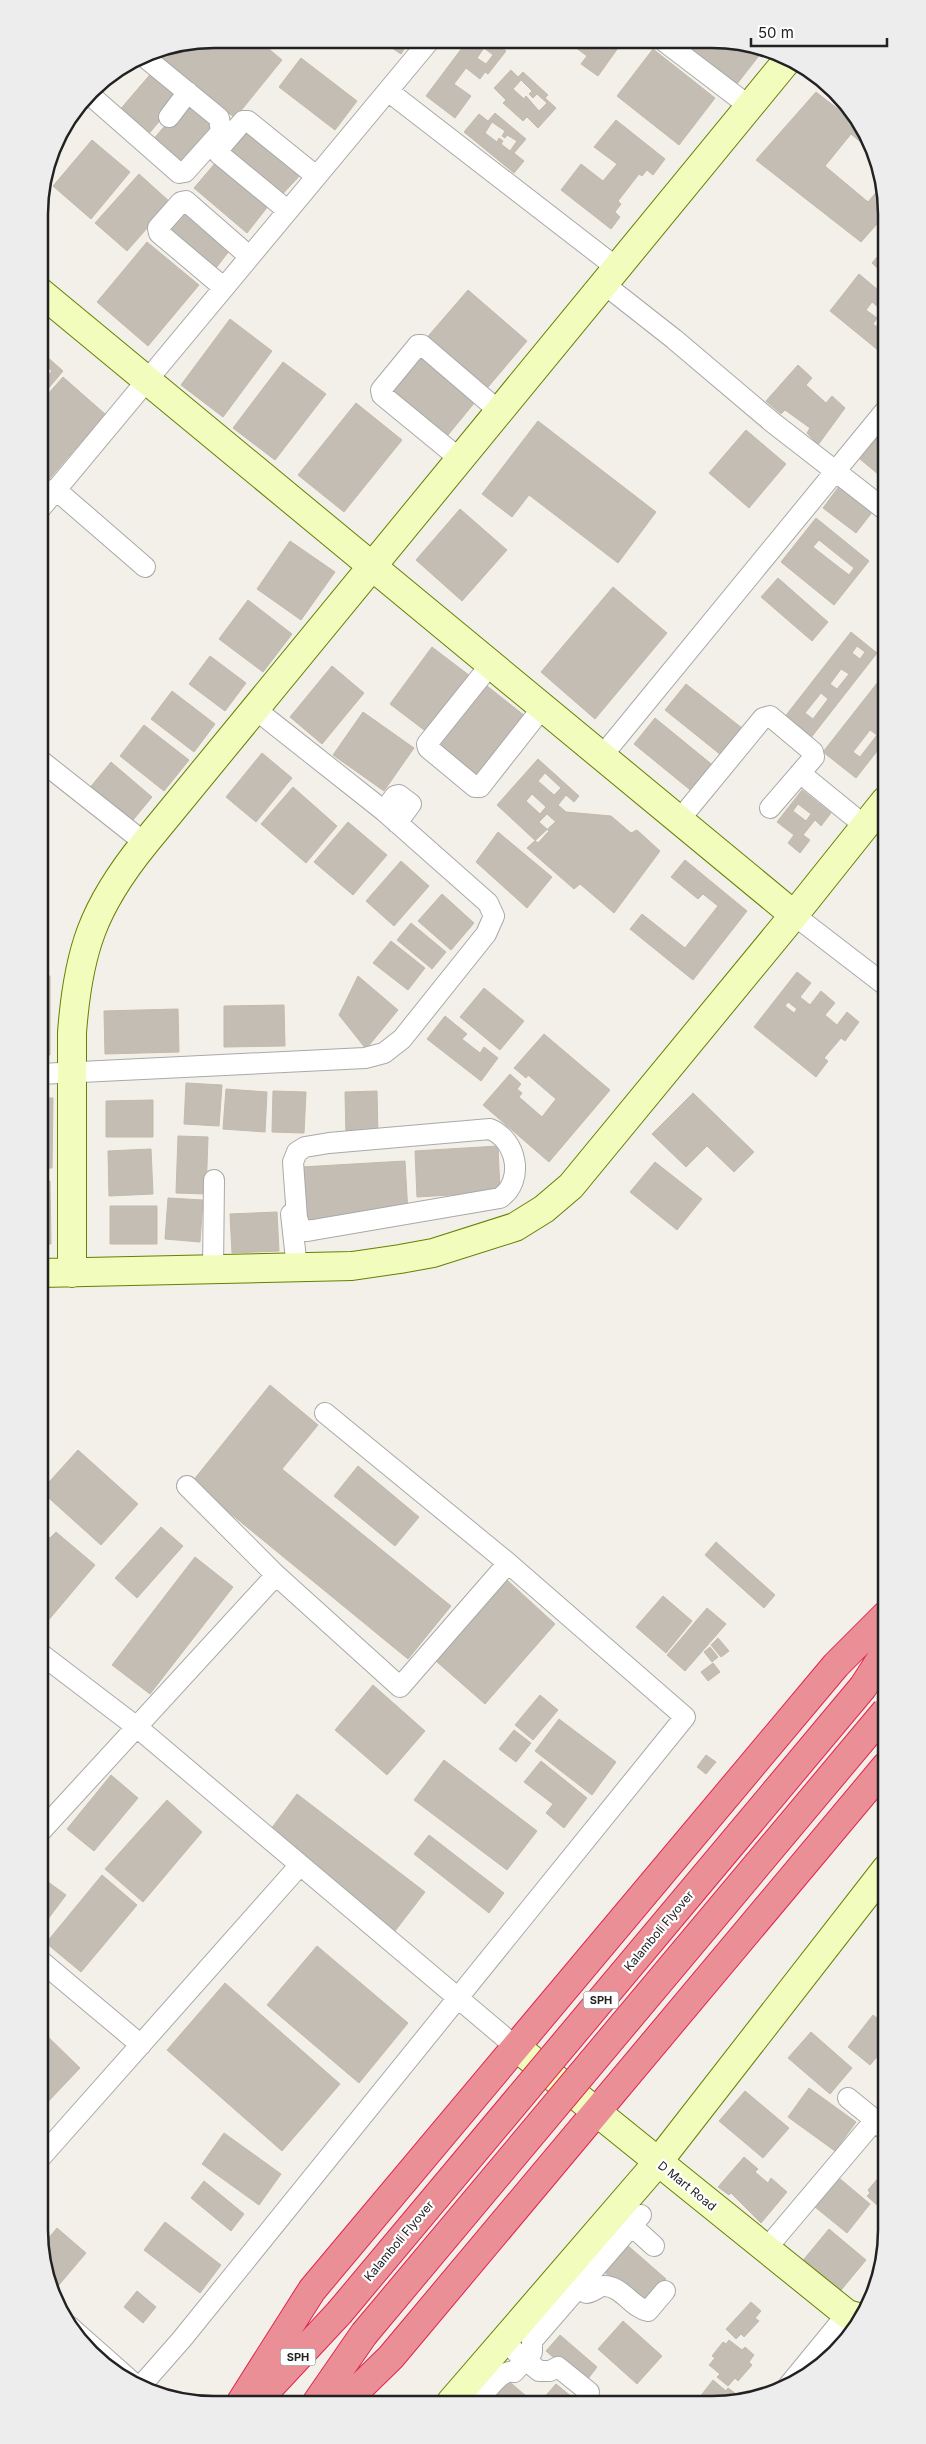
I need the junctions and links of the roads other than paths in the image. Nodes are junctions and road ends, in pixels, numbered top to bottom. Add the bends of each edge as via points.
1 (423, 48) edge
2 (673, 48) edge
3 (149, 61) edge
4 (781, 63) edge
5 (388, 91) junction
6 (188, 92) junction
7 (94, 98) edge
8 (749, 106) junction
9 (169, 117) dead end
10 (218, 160) dead end
11 (316, 176) junction
12 (286, 212) junction
13 (249, 256) junction
14 (611, 276) junction
15 (223, 287) junction
16 (48, 299) edge
17 (146, 379) junction
18 (499, 411) junction
19 (878, 419) edge
20 (460, 459) junction
21 (836, 470) junction
22 (55, 490) junction
23 (48, 498) edge
24 (878, 504) edge
25 (372, 566) junction
26 (145, 568) dead end
27 (491, 664) junction
28 (543, 707) junction
29 (255, 709) junction
30 (602, 756) junction
31 (48, 766) edge
32 (800, 772) junction
33 (770, 808) dead end
34 (878, 810) edge
35 (680, 819) junction
36 (865, 826) junction
37 (145, 843) junction
38 (794, 915) junction
39 (878, 980) edge
40 (48, 1074) edge
41 (72, 1074) junction
42 (214, 1180) dead end
43 (493, 1199) junction
44 (289, 1200) dead end
45 (515, 1227) junction
46 (297, 1268) junction
47 (213, 1270) junction
48 (48, 1273) edge
49 (72, 1273) junction
50 (325, 1413) dead end
51 (187, 1486) dead end
52 (508, 1563) junction
53 (276, 1575) junction
54 (878, 1623) edge
55 (48, 1659) edge
56 (878, 1664) edge
57 (878, 1720) edge
58 (138, 1728) junction
59 (878, 1776) edge
60 (48, 1824) edge
61 (300, 1865) junction
62 (878, 1879) edge
63 (48, 1967) edge
64 (458, 1998) junction
65 (140, 2045) junction
66 (516, 2047) junction
67 (848, 2098) dead end
68 (596, 2112) junction
69 (878, 2123) edge
70 (878, 2129) edge
71 (48, 2149) edge
72 (658, 2162) junction
73 (654, 2246) dead end
74 (766, 2249) junction
75 (572, 2279) junction
76 (665, 2291) dead end
77 (854, 2316) edge
78 (503, 2341) junction
79 (525, 2359) junction
80 (805, 2368) edge
81 (145, 2381) edge
82 (589, 2392) dead end
83 (245, 2396) edge
84 (262, 2396) edge
85 (321, 2396) edge
86 (351, 2396) edge
87 (456, 2396) edge
88 (483, 2396) edge

1 - 5 street
2 - 8 street
3 - 6 street
4 - 8 street
5 - 11 street
5 - 14 street
6 - 7 street via 220,118 221,132 185,172 179,173
6 - 9 street
8 - 14 street
10 - 12 street
11 - 12 street
11 - 12 street via 243,120 218,150 219,154
12 - 13 street
13 - 15 street
13 - 15 street via 186,202 181,202 158,228
14 - 18 street
14 - 21 street via 674,338 772,422
15 - 17 street
16 - 17 street
17 - 22 street
17 - 25 street
18 - 20 street
18 - 20 street via 422,345 418,345 381,390 382,395
19 - 21 street
20 - 25 street
21 - 24 street
21 - 30 street
22 - 23 street
22 - 26 street
25 - 27 street
25 - 29 street
27 - 28 street
27 - 28 street via 427,744 434,754 475,787 480,787
28 - 30 street
29 - 37 street
29 - 41 street via 391,817 488,903 494,916 486,934 402,1039 384,1053 365,1058
30 - 35 street
31 - 37 street
32 - 33 street
32 - 35 street via 814,757 813,752 770,716 763,718
32 - 36 street
34 - 36 street
35 - 38 street
36 - 38 street
37 - 41 street via 109,891 82,956 74,994
38 - 39 street
38 - 45 street via 571,1186 544,1210
40 - 41 street
41 - 49 street
42 - 47 street
43 - 43 street via 500,1198 511,1188 515,1157 498,1132 490,1129 304,1147 297,1152 293,1162 297,1218 300,1227 306,1231
43 - 45 street
44 - 46 street
45 - 46 street via 433,1252 352,1266
46 - 47 street
47 - 49 street
48 - 49 street
50 - 52 street
51 - 53 street
52 - 53 street via 400,1687
52 - 64 street via 685,1717
53 - 58 street
54 - 66 highway via 836,1664
55 - 58 street
56 - 84 highway, Kalamboli Flyover / SPH, bridge via 863,1687 339,2313
57 - 85 highway, SPH, bridge via 364,2334
58 - 60 street
58 - 61 street
59 - 68 highway
61 - 64 street
61 - 65 street
62 - 72 street
63 - 65 street
64 - 66 street
64 - 81 street
65 - 71 street
66 - 68 street, D Mart Road
66 - 83 highway via 312,2290
67 - 69 street
68 - 72 street, D Mart Road
68 - 86 highway via 391,2357
70 - 74 street
72 - 74 street, D Mart Road
72 - 75 street
73 - 75 street via 636,2220
74 - 77 street, D Mart Road
75 - 76 street via 586,2293 604,2286 617,2290 641,2310 648,2311
75 - 78 street
75 - 79 street via 532,2341 532,2352
77 - 80 street
78 - 79 street
78 - 87 street
79 - 82 street via 539,2371 558,2367
79 - 88 street via 514,2372 502,2374

